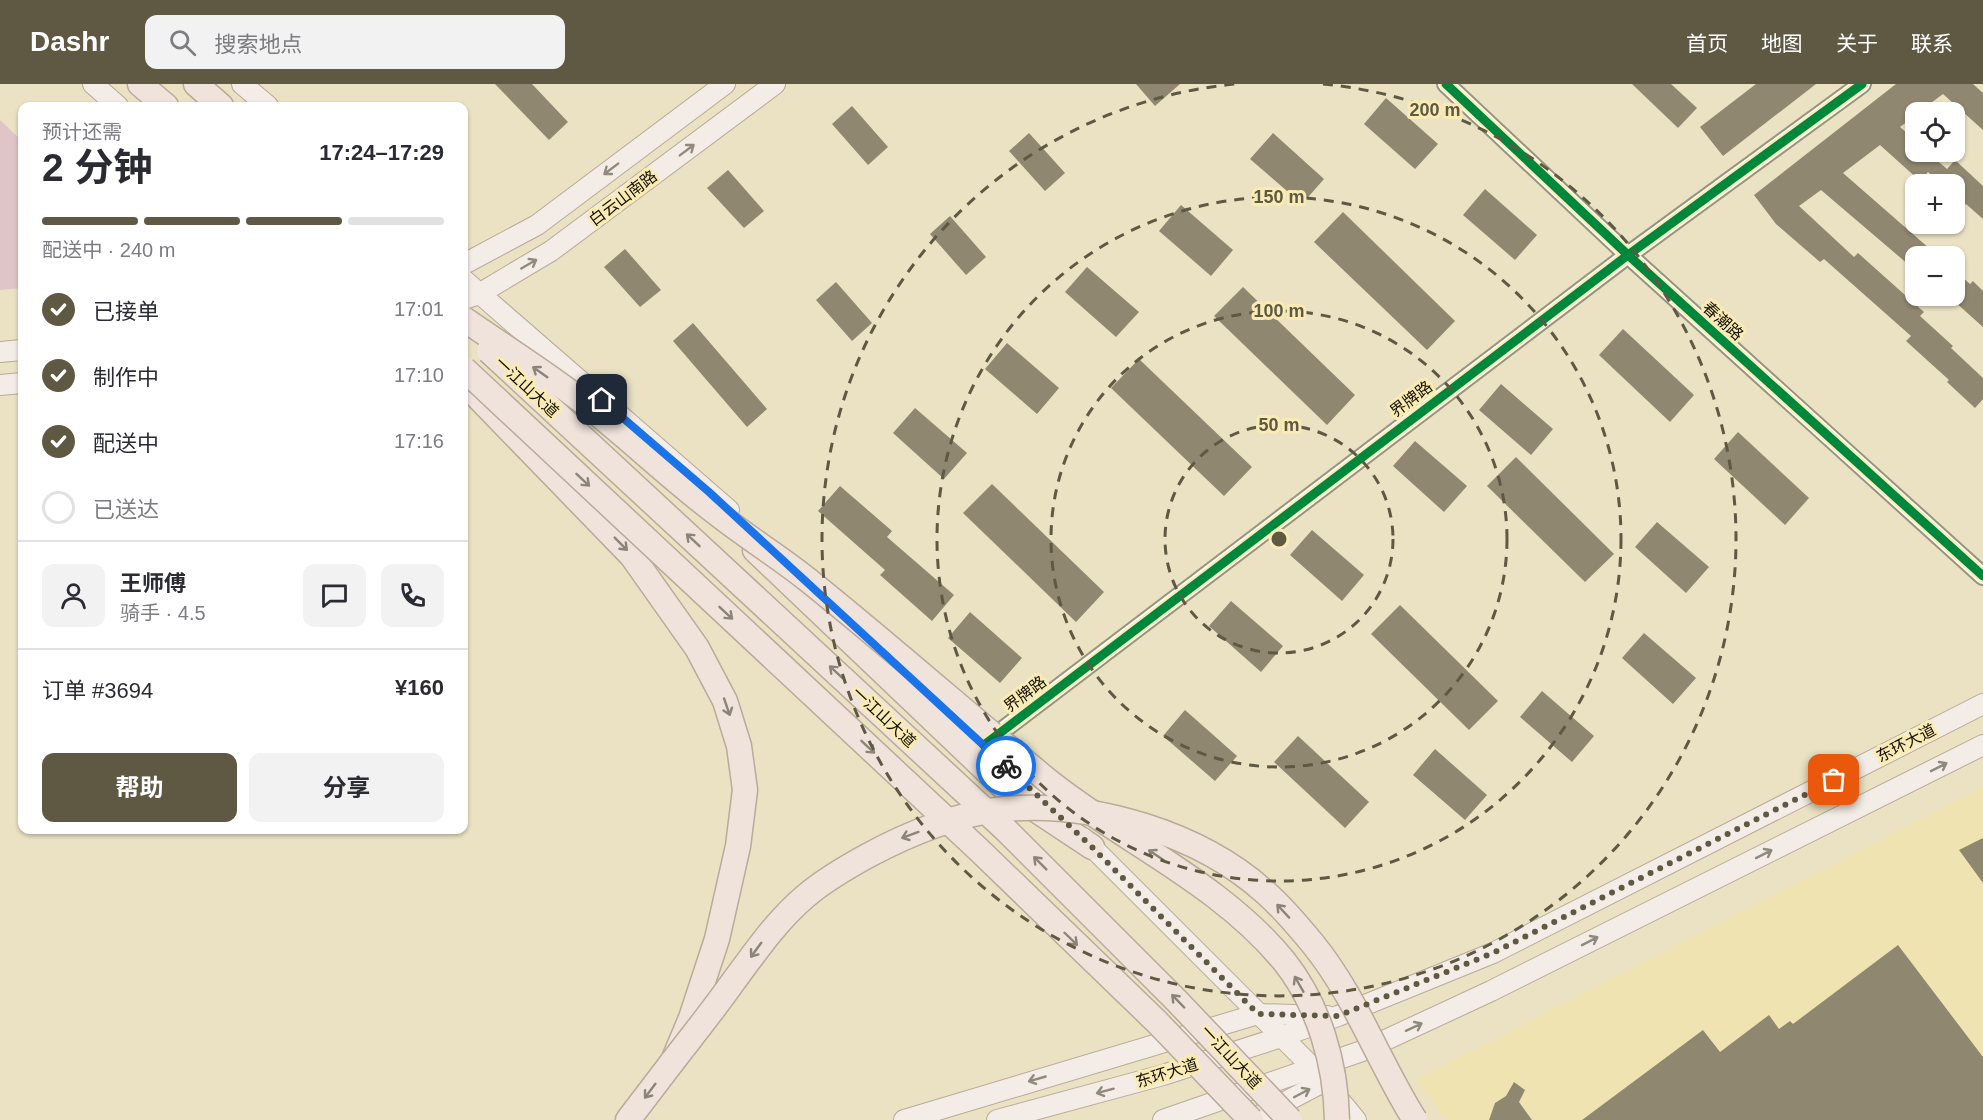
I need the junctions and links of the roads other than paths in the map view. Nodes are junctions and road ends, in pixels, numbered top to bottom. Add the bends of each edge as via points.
1 (93, 84) edge
2 (140, 84) edge
3 (196, 84) edge
4 (242, 84) edge
5 (725, 84) edge
6 (775, 84) edge
7 (1446, 84) edge
8 (1862, 84) edge
9 (113, 102) edge
10 (161, 102) edge
11 (216, 102) edge
12 (263, 102) edge
13 (1628, 255) junction
14 (468, 262) edge
15 (471, 296) edge
16 (468, 322) edge
17 (468, 332) edge
18 (18, 350) edge
19 (0, 352) edge
20 (468, 373) edge
21 (18, 383) edge
22 (0, 385) edge
23 (468, 385) edge
24 (714, 512) junction
25 (1983, 576) edge
26 (1983, 704) edge
27 (984, 745) junction
28 (1983, 745) edge
29 (1092, 847) junction
30 (1258, 1014) junction
31 (1338, 1016) junction
32 (1281, 1037) junction
33 (673, 1061) junction
34 (1319, 1075) junction
35 (628, 1120) edge
36 (904, 1120) edge
37 (997, 1120) edge
38 (1163, 1120) edge
39 (1251, 1120) edge
40 (1290, 1120) edge
41 (1337, 1120) edge
42 (1356, 1120) edge
43 (1414, 1120) edge

1 - 9 main road
2 - 10 highway
3 - 11 highway
4 - 12 main road
5 -> 14 main road, 白云山南路 via 537,225
15 -> 6 main road, 白云山南路 via 551,251
7 - 13 street, 春潮路
8 - 13 street, 界牌路
13 - 25 street, 春潮路
13 - 27 street, 界牌路
15 - 27 main road via 709,492
24 -> 16 highway, bridge via 575,396
40 -> 17 highway, 一江山大道, bridge via 1178,1000 1005,829
18 - 19 main road
20 -> 39 highway, 一江山大道, bridge via 979,850 1157,1022
21 - 22 main road
23 -> 33 highway, bridge via 632,556 697,648 725,701 739,746 745,790 738,846 717,939
24 - 29 highway, bridge via 1009,792
41 -> 24 highway, bridge via 1332,1068 1324,1037 1299,983 1268,943 1206,889 1050,782 806,578
26 - 31 main road, 东环大道 via 1493,953
27 - 29 main road
34 -> 28 main road
29 - 30 main road
30 - 31 main road
30 - 32 main road
30 -> 36 main road
31 - 32 main road, 东环大道
32 - 34 main road
32 -> 37 main road, 东环大道 via 1163,1075
33 -> 35 highway
43 -> 33 highway, bridge via 1339,983 1314,945 1266,892 1231,867 1182,841 1131,821 1069,809 1003,809 958,819 905,836 836,874 807,895 769,934
34 - 38 main road
39 -> 34 main road
34 - 42 main road

